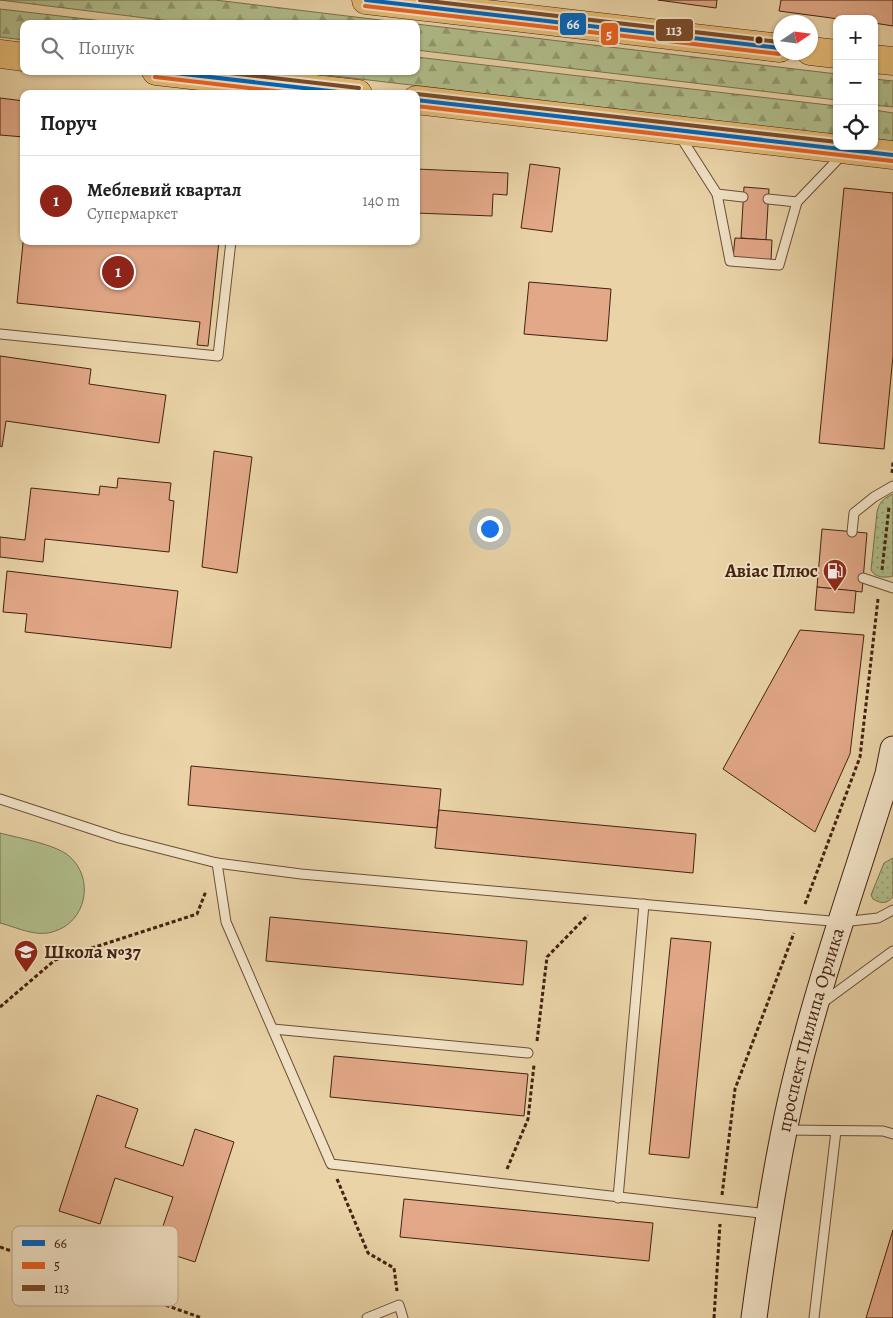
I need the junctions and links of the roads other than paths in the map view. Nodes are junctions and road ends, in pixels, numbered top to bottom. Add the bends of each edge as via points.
1 (366, 0) edge
2 (773, 47) edge
3 (818, 52) edge
4 (0, 54) edge
5 (833, 54) edge
6 (20, 56) edge
7 (878, 59) edge
8 (893, 61) edge
9 (178, 75) edge
10 (249, 88) edge
11 (285, 90) edge
12 (420, 100) edge
13 (676, 129) junction
14 (833, 148) edge
15 (848, 150) joint
16 (893, 155) edge
17 (717, 194) junction
18 (743, 197) dead end
19 (768, 199) dead end
20 (797, 202) junction
21 (231, 245) edge
22 (0, 334) edge
23 (892, 487) edge
24 (852, 532) dead end
25 (863, 578) dead end
26 (893, 588) edge
27 (893, 749) edge
28 (890, 775) edge
29 (0, 799) edge
30 (217, 863) junction
31 (644, 904) junction
32 (893, 910) edge
33 (842, 922) junction
34 (893, 951) edge
35 (814, 1010) junction
36 (273, 1029) junction
37 (528, 1053) dead end
38 (785, 1130) junction
39 (836, 1130) junction
40 (893, 1134) edge
41 (618, 1198) junction
42 (768, 1214) junction
43 (367, 1318) edge
44 (403, 1318) edge
45 (754, 1318) edge
46 (814, 1318) edge

1 - 2 main road
3 - 5 main road
4 - 6 main road
7 - 8 main road
9 - 10 main road
10 - 11 main road
12 - 13 main road
13 - 14 main road
13 - 17 lane
15 - 16 main road
15 - 20 lane
17 - 18 lane
17 - 20 lane via 730,261 778,265
19 - 20 lane
21 - 22 lane via 218,356
23 - 24 lane via 854,513
25 - 26 lane
27 - 28 main road, проспект Пилипа Орлика
28 - 33 main road, проспект Пилипа Орлика
29 - 30 lane via 120,838
30 - 31 lane via 300,874
30 - 36 lane via 226,922
31 - 33 lane
31 - 41 lane
32 - 33 lane via 878,918
33 - 35 main road, проспект Пилипа Орлика
34 - 35 lane
35 - 38 main road, проспект Пилипа Орлика
36 - 37 lane
36 - 41 lane via 331,1164
38 - 39 lane
38 - 42 main road, проспект Пилипа Орлика
39 - 40 lane
39 - 46 lane
41 - 42 lane
42 - 45 main road, проспект Пилипа Орлика
43 - 44 lane via 399,1305

